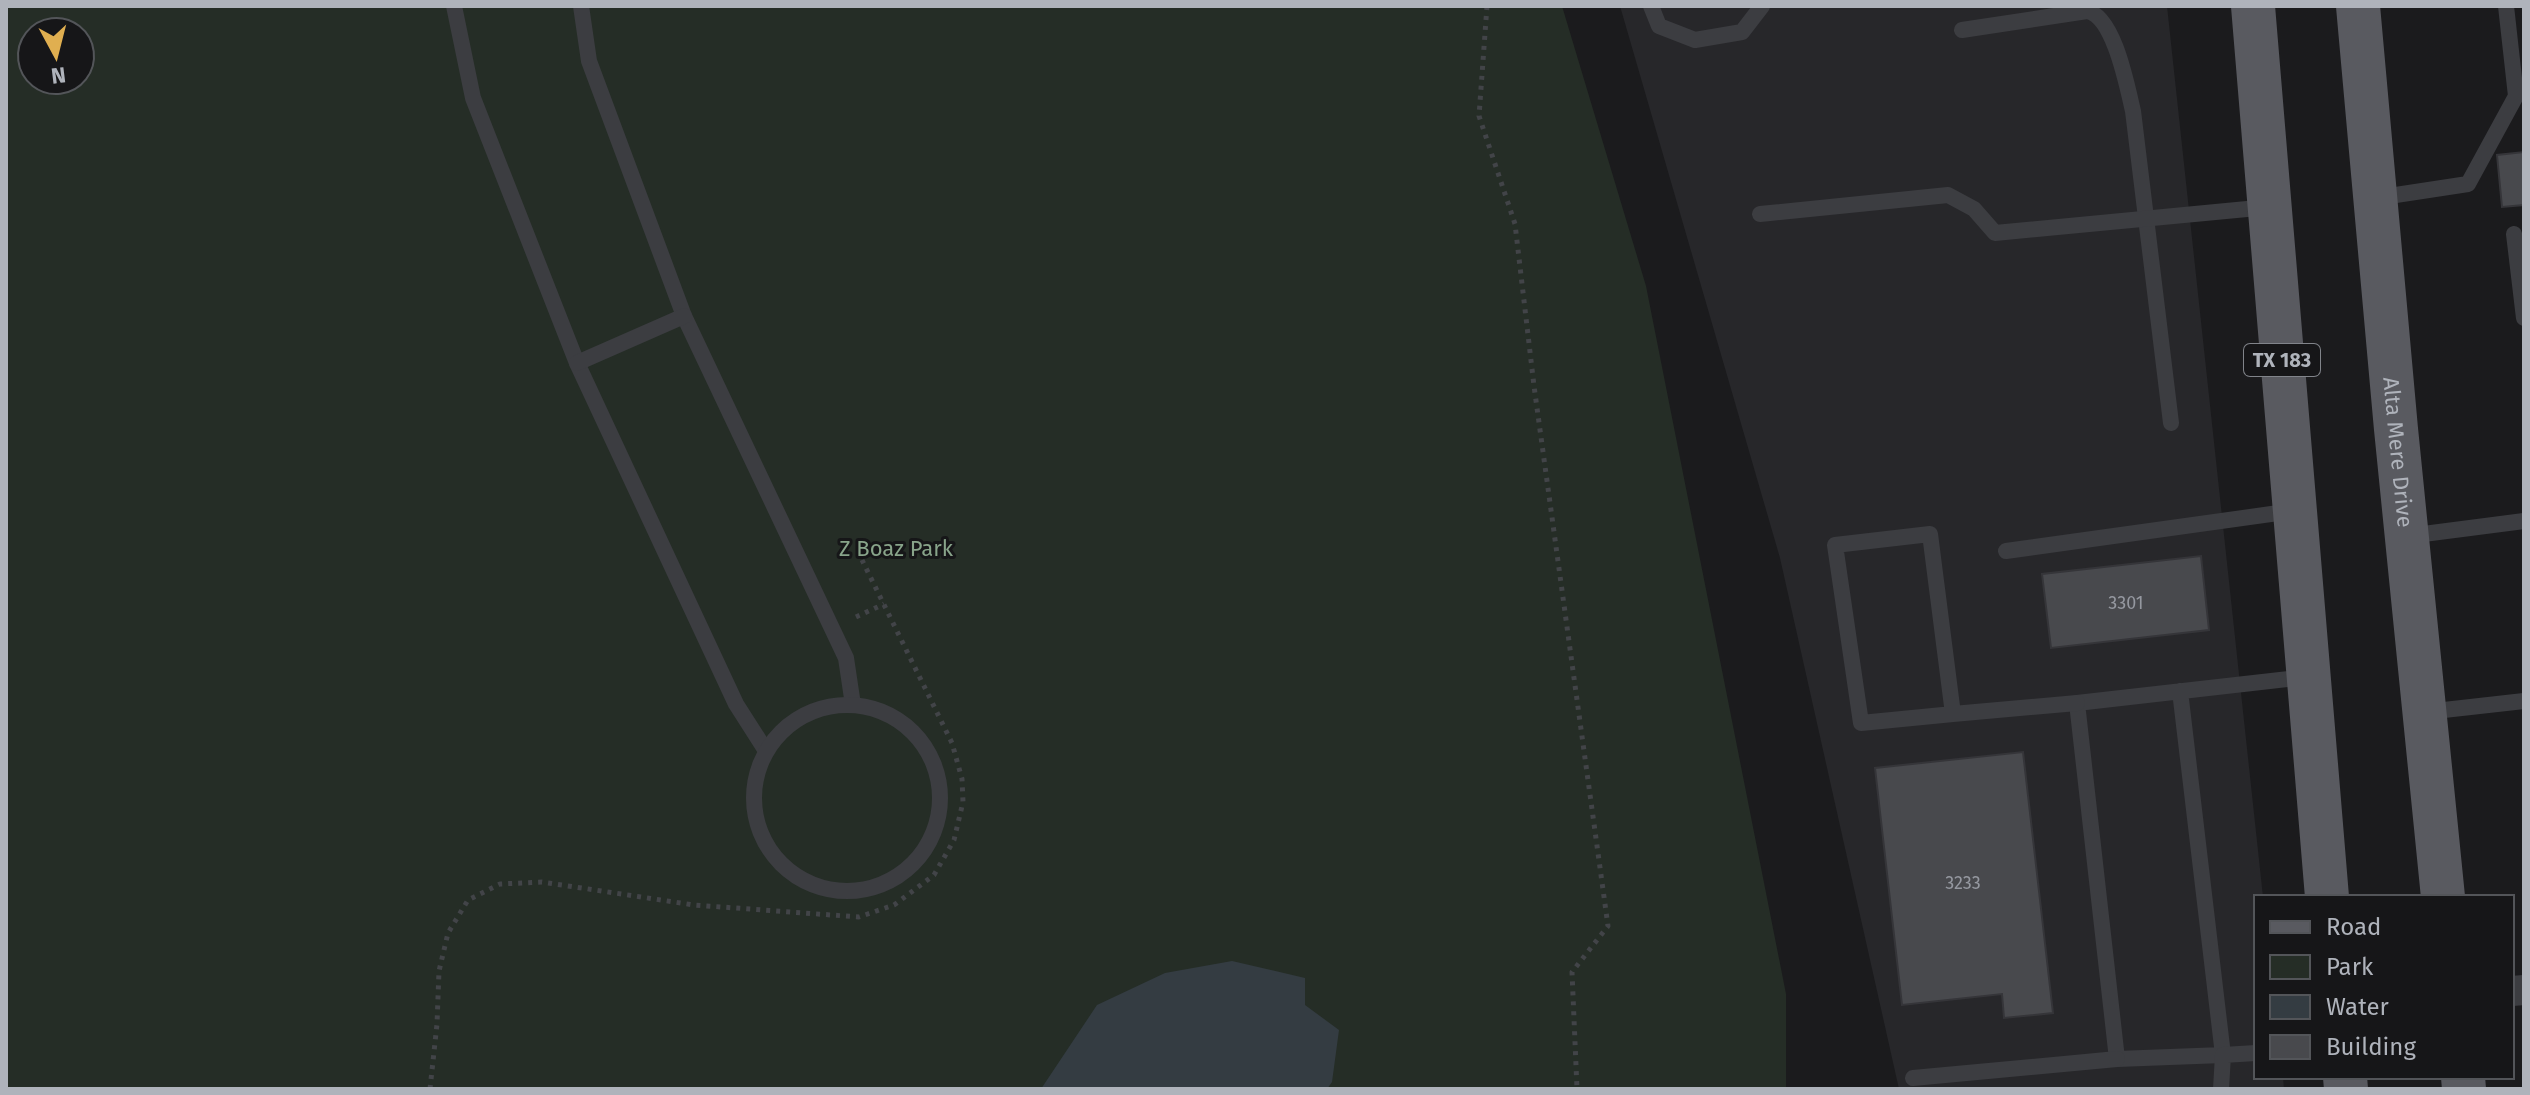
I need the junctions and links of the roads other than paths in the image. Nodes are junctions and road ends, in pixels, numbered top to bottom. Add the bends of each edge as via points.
1 (454, 6) edge
2 (581, 6) edge
3 (1651, 6) edge
4 (1762, 6) edge
5 (2230, 6) edge
6 (2253, 6) edge
7 (2358, 6) edge
8 (2376, 6) edge
9 (2506, 6) edge
10 (1962, 30) dead end
11 (2366, 94) junction
12 (2261, 102) junction
13 (2374, 198) junction
14 (2270, 207) junction
15 (1760, 214) dead end
16 (2146, 219) junction
17 (2514, 234) dead end
18 (684, 316) junction
19 (2524, 318) edge
20 (577, 363) junction
21 (2171, 423) dead end
22 (2294, 511) junction
23 (2524, 521) edge
24 (2407, 536) junction
25 (2006, 551) dead end
26 (2308, 677) junction
27 (2180, 691) junction
28 (2524, 701) edge
29 (2077, 703) junction
30 (853, 705) junction
31 (2424, 712) junction
32 (1953, 714) junction
33 (766, 751) junction
34 (2327, 895) edge
35 (2443, 895) edge
36 (2254, 1053) edge
37 (2223, 1055) junction
38 (2117, 1059) junction
39 (1913, 1078) dead end
40 (2221, 1089) edge

1 - 20 lane via 473,98
2 - 18 lane via 589,61
3 - 4 lane via 1659,26 1695,40 1742,32
5 - 12 main road
6 - 12 main road, TX 183
7 - 11 main road, Alta Mere Drive
8 - 11 main road
9 - 13 lane via 2516,96 2468,184
10 - 16 lane via 2087,11 2103,21 2133,111
11 - 13 main road, Alta Mere Drive
12 - 14 main road, TX 183
13 - 24 main road, Alta Mere Drive
14 - 16 lane
14 - 22 main road, TX 183
15 - 16 lane via 1948,195 1974,209 1995,233
16 - 21 lane
17 - 19 lane
18 - 20 lane
18 - 30 lane via 846,658
20 - 33 lane via 736,704
22 - 25 lane
22 - 26 main road, TX 183
23 - 24 lane
24 - 31 main road, Alta Mere Drive
26 - 27 lane
26 - 34 main road, TX 183
27 - 29 lane
27 - 37 lane
28 - 31 lane
29 - 32 lane
29 - 38 lane
30 - 33 lane via 828,706 797,718
30 - 33 lane via 894,716 920,737 938,770 942,803 935,834 917,862 887,884 855,892 827,890 797,878 777,861 754,811 755,779
31 - 35 main road, Alta Mere Drive
32 - 32 lane via 1930,534 1835,545 1861,723
36 - 37 lane
37 - 38 lane
37 - 40 lane
38 - 39 lane

